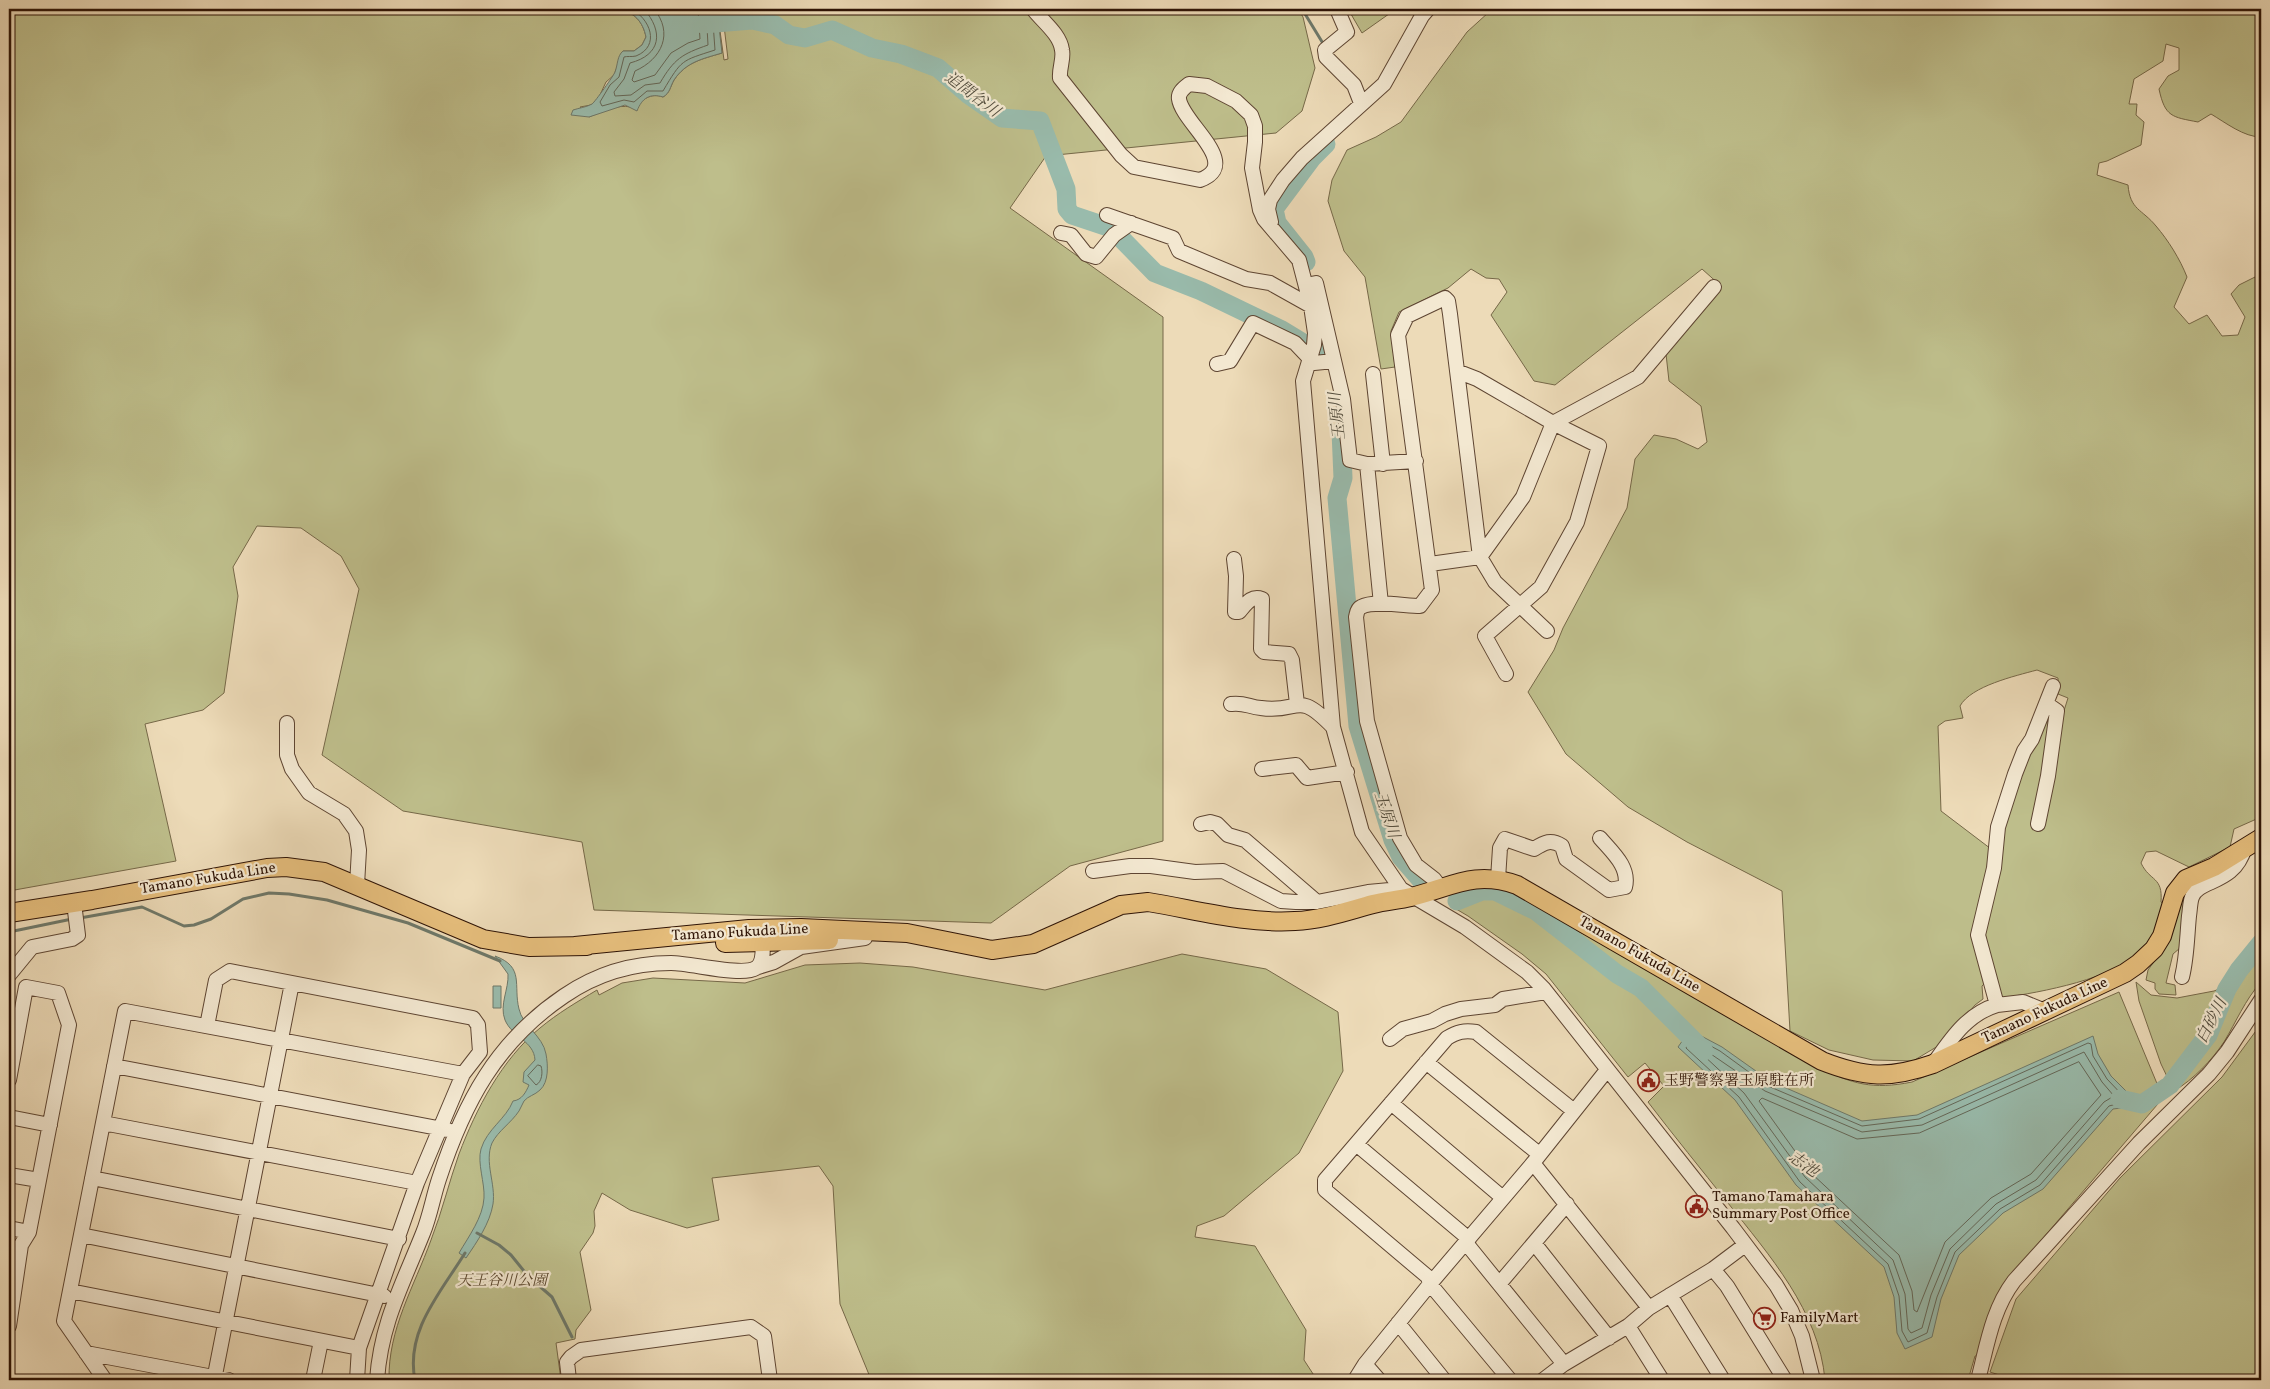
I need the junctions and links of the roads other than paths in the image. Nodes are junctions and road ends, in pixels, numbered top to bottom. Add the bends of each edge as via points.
1 (1033, 9) edge
2 (1337, 9) edge
3 (1428, 9) edge
4 (1361, 103) junction
5 (1108, 215) dead end
6 (1121, 230) junction
7 (1274, 230) junction
8 (1061, 233) dead end
9 (1714, 287) dead end
10 (1316, 310) junction
11 (1312, 352) junction
12 (1330, 361) junction
13 (1218, 364) dead end
14 (1459, 372) junction
15 (1373, 374) dead end
16 (1553, 423) junction
17 (1416, 460) junction
18 (1367, 464) junction
19 (1383, 464) junction
20 (1480, 557) junction
21 (1234, 560) dead end
22 (1430, 564) junction
23 (1381, 604) junction
24 (1520, 606) junction
25 (1547, 631) dead end
26 (1506, 674) dead end
27 (2053, 686) dead end
28 (1231, 704) dead end
29 (1297, 704) junction
30 (2047, 704) junction
31 (287, 723) dead end
32 (1334, 727) junction
33 (1262, 768) dead end
34 (1346, 772) junction
35 (1201, 824) dead end
36 (2038, 824) dead end
37 (1600, 838) dead end
38 (2261, 838) edge
39 (2245, 847) junction
40 (1094, 871) dead end
41 (1498, 879) junction
42 (358, 885) junction
43 (1440, 887) junction
44 (1406, 893) junction
45 (1317, 902) junction
46 (9, 913) edge
47 (76, 915) junction
48 (762, 935) junction
49 (865, 938) junction
50 (934, 939) junction
51 (758, 967) junction
52 (9, 975) edge
53 (2182, 976) dead end
54 (292, 983) junction
55 (1546, 992) junction
56 (2261, 1000) edge
57 (1997, 1004) junction
58 (2045, 1011) junction
59 (208, 1026) junction
60 (1390, 1039) dead end
61 (280, 1040) junction
62 (480, 1052) junction
63 (1426, 1062) junction
64 (492, 1064) junction
65 (1933, 1064) junction
66 (114, 1066) junction
67 (1607, 1070) junction
68 (463, 1074) junction
69 (9, 1080) edge
70 (270, 1096) junction
71 (1391, 1104) junction
72 (1574, 1112) junction
73 (9, 1117) edge
74 (103, 1123) junction
75 (50, 1125) junction
76 (439, 1128) junction
77 (456, 1132) junction
78 (1356, 1144) junction
79 (258, 1153) junction
80 (1536, 1159) junction
81 (9, 1175) edge
82 (92, 1178) junction
83 (39, 1180) junction
84 (417, 1183) junction
85 (1503, 1198) junction
86 (1567, 1204) junction
87 (247, 1209) junction
88 (9, 1228) edge
89 (29, 1232) junction
90 (81, 1235) junction
91 (399, 1239) junction
92 (1468, 1241) junction
93 (1534, 1243) junction
94 (1745, 1245) junction
95 (236, 1266) junction
96 (1713, 1268) junction
97 (1500, 1283) junction
98 (12, 1284) edge
99 (1430, 1284) junction
100 (70, 1291) junction
101 (377, 1294) junction
102 (1670, 1295) junction
103 (395, 1299) junction
104 (1649, 1308) junction
105 (225, 1322) junction
106 (1398, 1323) junction
107 (9, 1326) edge
108 (1628, 1326) junction
109 (1609, 1338) junction
110 (321, 1340) junction
111 (359, 1348) junction
112 (86, 1353) junction
113 (1366, 1364) junction
114 (1564, 1364) junction
115 (214, 1379) edge
116 (105, 1380) edge
117 (229, 1380) edge
118 (313, 1380) edge
119 (357, 1380) edge
120 (376, 1380) edge
121 (569, 1380) edge
122 (770, 1380) edge
123 (1355, 1380) edge
124 (1379, 1380) edge
125 (1444, 1380) edge
126 (1510, 1380) edge
127 (1543, 1380) edge
128 (1662, 1380) edge
129 (1723, 1380) edge
130 (1785, 1380) edge
131 (1813, 1380) edge
132 (1978, 1380) edge

1 - 7 street via 1061,45 1060,78 1134,167 1200,180 1213,170 1215,158 1211,148 1179,100 1189,84 1207,86 1244,107 1255,126 1252,168 1260,210
2 - 4 street via 1347,32 1326,49 1326,57 1354,85
3 - 4 street via 1384,84
4 - 7 street via 1283,180 1268,209
5 - 6 street
6 - 8 street via 1096,257 1086,254 1071,235
6 - 10 street via 1174,238 1179,251 1246,279 1270,283
7 - 10 street via 1300,260 1311,284
9 - 16 street via 1638,377
10 - 11 street
10 - 12 street
11 - 12 street via 1314,363
11 - 13 street via 1253,323 1230,361
11 - 32 street via 1303,381
12 - 18 street via 1343,399 1350,460
14 - 16 street via 1477,378
14 - 17 street via 1448,301 1439,299 1407,316 1398,335
14 - 20 street
15 - 19 street
16 - 20 street via 1523,497
16 - 24 street via 1599,446 1577,522 1541,587
17 - 19 street
17 - 22 street
18 - 19 street
18 - 23 street
20 - 22 street
20 - 24 street via 1495,582
21 - 29 street via 1235,612 1239,612 1249,600 1262,599 1261,649 1289,654
22 - 23 street via 1432,590 1420,606
23 - 43 street via 1362,606 1356,617 1367,721 1400,838 1416,865
24 - 25 street
24 - 26 street via 1484,636
27 - 30 street
28 - 29 street via 1249,704 1259,708
29 - 32 street via 1310,706
30 - 36 street via 2057,711
30 - 57 street via 2018,766 1998,827 1994,868 1978,935
31 - 42 street via 287,755 292,769 309,793 344,814 356,831
32 - 34 street
33 - 34 street via 1296,765 1307,778
34 - 44 street via 1362,832
35 - 45 street via 1217,824 1228,836 1245,840
37 - 41 street via 1621,863 1625,888 1609,890 1566,859 1562,846 1545,841 1534,849 1504,839 1500,848
38 - 39 main road, Tamano Fukuda Line
39 - 53 street via 2234,869 2202,887 2191,898
39 - 58 main road, Tamano Fukuda Line via 2179,886 2162,936 2142,961
40 - 45 street via 1130,866 1195,872 1223,871 1281,900
41 - 43 main road, Tamano Fukuda Line via 1476,879
41 - 65 main road, Tamano Fukuda Line via 1517,885 1822,1061 1865,1075 1884,1076
42 - 47 main road, Tamano Fukuda Line via 324,872 286,867 258,869
42 - 48 main road, Tamano Fukuda Line via 483,939 530,947
43 - 44 main road, Tamano Fukuda Line
44 - 45 street via 1368,892
44 - 50 main road, Tamano Fukuda Line via 1321,918 1287,922 1253,920 1148,902 1120,905 1033,944 992,950
44 - 55 street via 1493,946 1527,972
46 - 47 main road, Tamano Fukuda Line
47 - 52 street via 78,935 75,938 32,947
48 - 49 main road, Tamano Fukuda Line
48 - 50 main road, Tamano Fukuda Line via 801,928 907,933
48 - 51 street
49 - 50 main road, Tamano Fukuda Line
49 - 51 street via 801,947
51 - 64 street via 737,972 671,963 626,968 590,981 565,995 523,1029
54 - 59 street via 230,971 216,980
54 - 61 street
54 - 62 street via 473,1018 478,1025
55 - 60 street via 1503,999 1495,1005 1461,1009 1403,1029
55 - 67 street
56 - 132 street via 2209,1074 2139,1143 2014,1281 2001,1300
57 - 58 street via 2023,1002
57 - 65 street via 1982,1009 1970,1019
58 - 65 main road, Tamano Fukuda Line
59 - 61 street
59 - 66 street via 125,1011
61 - 68 street
61 - 70 street
62 - 64 street
62 - 68 street
63 - 71 street
63 - 72 street via 1447,1038 1457,1032 1476,1032
63 - 80 street
64 - 77 street
66 - 70 street
66 - 74 street
67 - 72 street
67 - 94 street
68 - 76 street
69 - 75 street via 26,987 58,993 69,1025
70 - 76 street
70 - 79 street
71 - 78 street
71 - 85 street
72 - 80 street
73 - 75 street
74 - 79 street
74 - 82 street
75 - 83 street
76 - 77 street
76 - 84 street
77 - 103 street via 424,1231
78 - 92 street
78 - 99 street via 1325,1180 1325,1190 1428,1277
79 - 84 street
79 - 87 street
80 - 85 street
80 - 86 street
81 - 83 street
82 - 87 street
82 - 90 street
83 - 89 street
84 - 91 street
85 - 92 street
86 - 93 street
86 - 104 street
87 - 91 street
87 - 95 street
88 - 89 street
89 - 98 street via 21,1245
90 - 95 street
90 - 100 street
91 - 101 street
92 - 97 street
92 - 99 street
93 - 97 street
93 - 109 street
94 - 96 street
94 - 131 street via 1791,1310 1802,1336
95 - 101 street
95 - 105 street
96 - 102 street
96 - 130 street
97 - 114 street
98 - 107 street
99 - 106 street
99 - 126 street
100 - 105 street
100 - 112 street via 64,1321
101 - 103 street
101 - 111 street
102 - 104 street
102 - 129 street
103 - 120 street via 382,1337
104 - 108 street
105 - 110 street
105 - 115 street
106 - 113 street
106 - 125 street
108 - 109 street
108 - 128 street
109 - 114 street
110 - 111 street
110 - 118 street
111 - 119 street
112 - 115 street
112 - 116 street
113 - 123 street
113 - 124 street
114 - 127 street
115 - 117 street
121 - 122 street via 567,1362 581,1350 752,1328 764,1336

